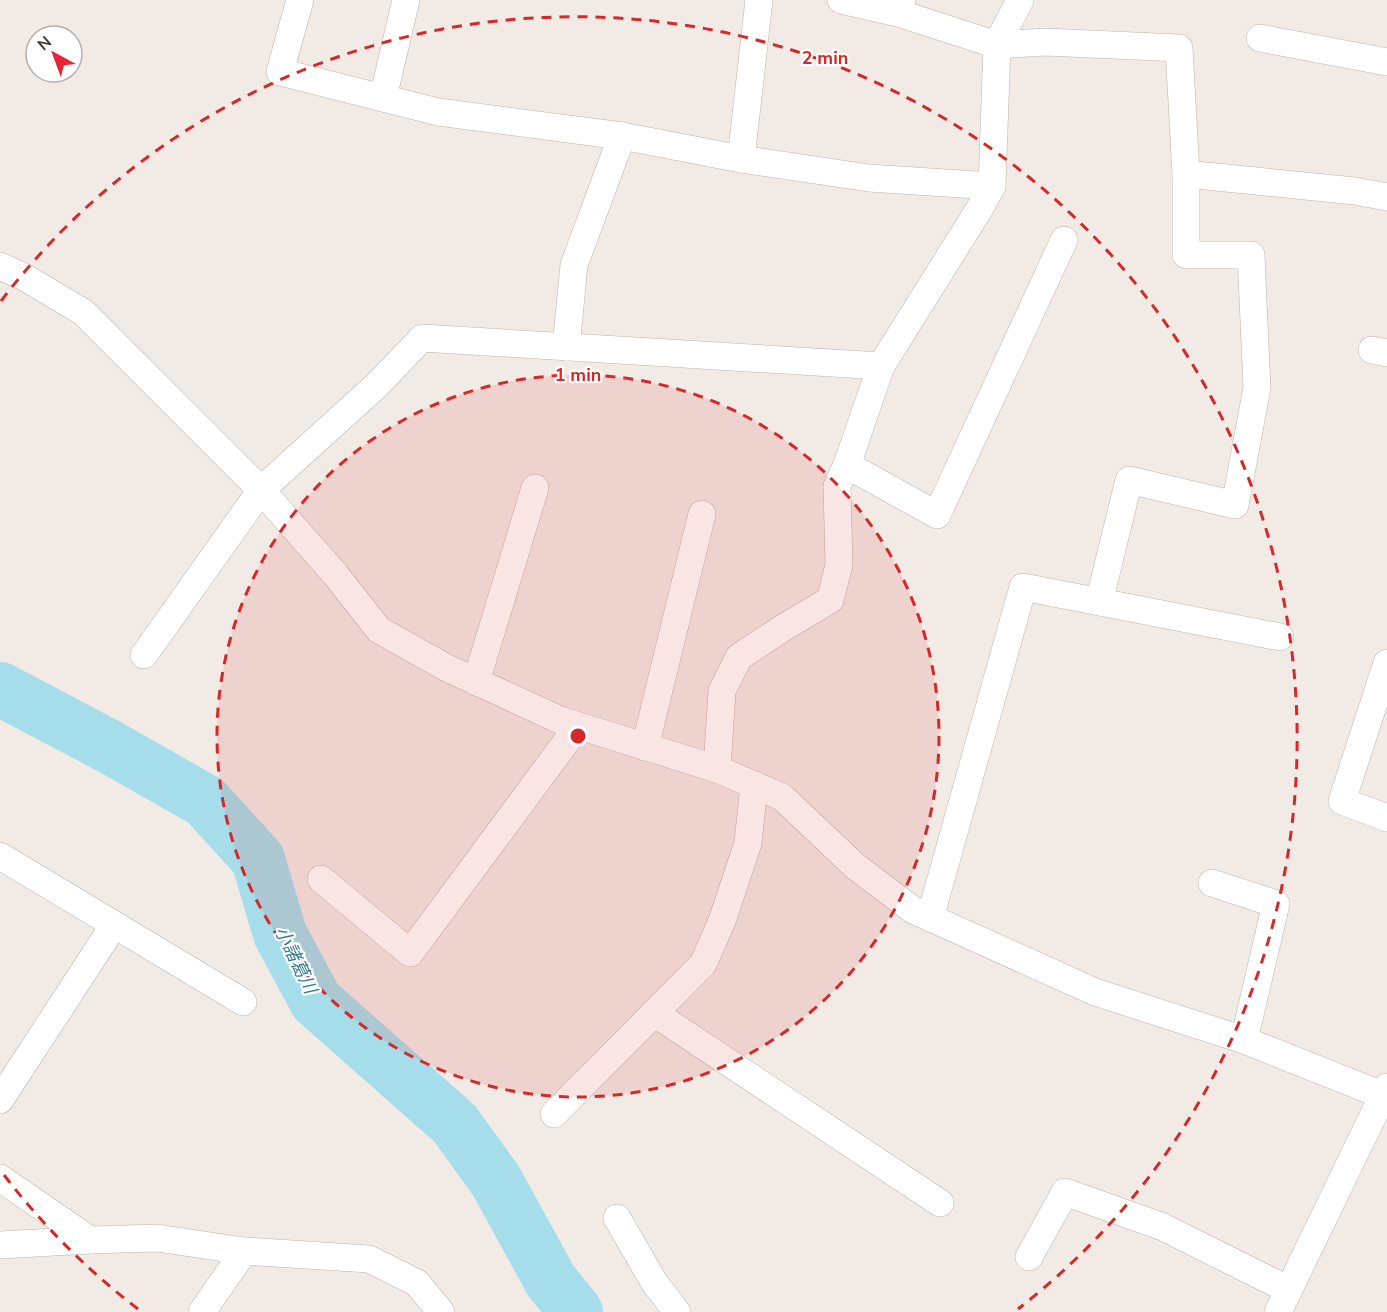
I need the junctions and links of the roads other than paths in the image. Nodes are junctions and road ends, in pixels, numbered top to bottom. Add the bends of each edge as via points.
1 (300, 0) edge
2 (406, 0) edge
3 (759, 0) edge
4 (841, 0) edge
5 (1020, 0) edge
6 (900, 6) edge
7 (1260, 38) dead end
8 (997, 45) junction
9 (1387, 62) edge
10 (383, 98) junction
11 (622, 136) junction
12 (741, 159) junction
13 (1186, 174) junction
14 (992, 186) junction
15 (1387, 197) edge
16 (1064, 240) dead end
17 (0, 266) edge
18 (566, 347) junction
19 (881, 366) junction
20 (847, 465) junction
21 (535, 488) dead end
22 (261, 490) junction
23 (702, 514) dead end
24 (1099, 602) junction
25 (1280, 637) dead end
26 (144, 655) dead end
27 (1387, 663) edge
28 (476, 682) junction
29 (578, 726) junction
30 (645, 747) junction
31 (717, 769) junction
32 (754, 785) junction
33 (1387, 818) edge
34 (0, 856) edge
35 (321, 879) dead end
36 (1212, 884) dead end
37 (930, 918) junction
38 (114, 925) junction
39 (243, 1002) dead end
40 (654, 1013) junction
41 (1244, 1040) junction
42 (1386, 1093) edge
43 (0, 1100) edge
44 (554, 1114) dead end
45 (0, 1178) edge
46 (940, 1203) dead end
47 (617, 1218) dead end
48 (90, 1240) junction
49 (0, 1245) edge
50 (244, 1251) junction
51 (1029, 1257) dead end
52 (1284, 1301) edge
53 (202, 1312) edge
54 (441, 1312) edge
55 (677, 1312) edge

1 - 10 street via 280,72
2 - 10 street
3 - 12 street
4 - 6 street
5 - 8 street
6 - 8 street
7 - 9 street
8 - 13 street via 1046,42 1179,48
8 - 14 street
10 - 11 street via 438,112
11 - 12 street
11 - 18 street via 574,265
12 - 14 street via 869,178
13 - 15 street
13 - 24 street via 1186,255 1251,255 1257,388 1234,504 1129,480
14 - 19 street
16 - 20 street via 937,515
17 - 22 street via 83,312
18 - 19 street
18 - 22 street via 422,338 377,385
19 - 20 street
20 - 31 street via 837,486 839,565 830,600 739,657 722,691
21 - 28 street
22 - 26 street
22 - 28 street via 379,630
23 - 30 street
24 - 25 street
24 - 37 street via 1023,587
27 - 33 street via 1342,801
28 - 29 street
29 - 30 street
29 - 35 street via 410,952
30 - 31 street
31 - 32 street
32 - 37 street via 782,797 855,866
32 - 40 street via 748,843 722,921 703,964
34 - 38 street
36 - 41 street via 1276,904
37 - 41 street via 1095,992
38 - 39 street
38 - 43 street
40 - 44 street
40 - 46 street
41 - 42 street
42 - 52 street
45 - 48 street
47 - 55 street via 654,1282
48 - 49 street
48 - 50 street via 157,1238
50 - 53 street
50 - 54 street via 369,1259 417,1283
51 - 52 street via 1065,1192 1163,1227

